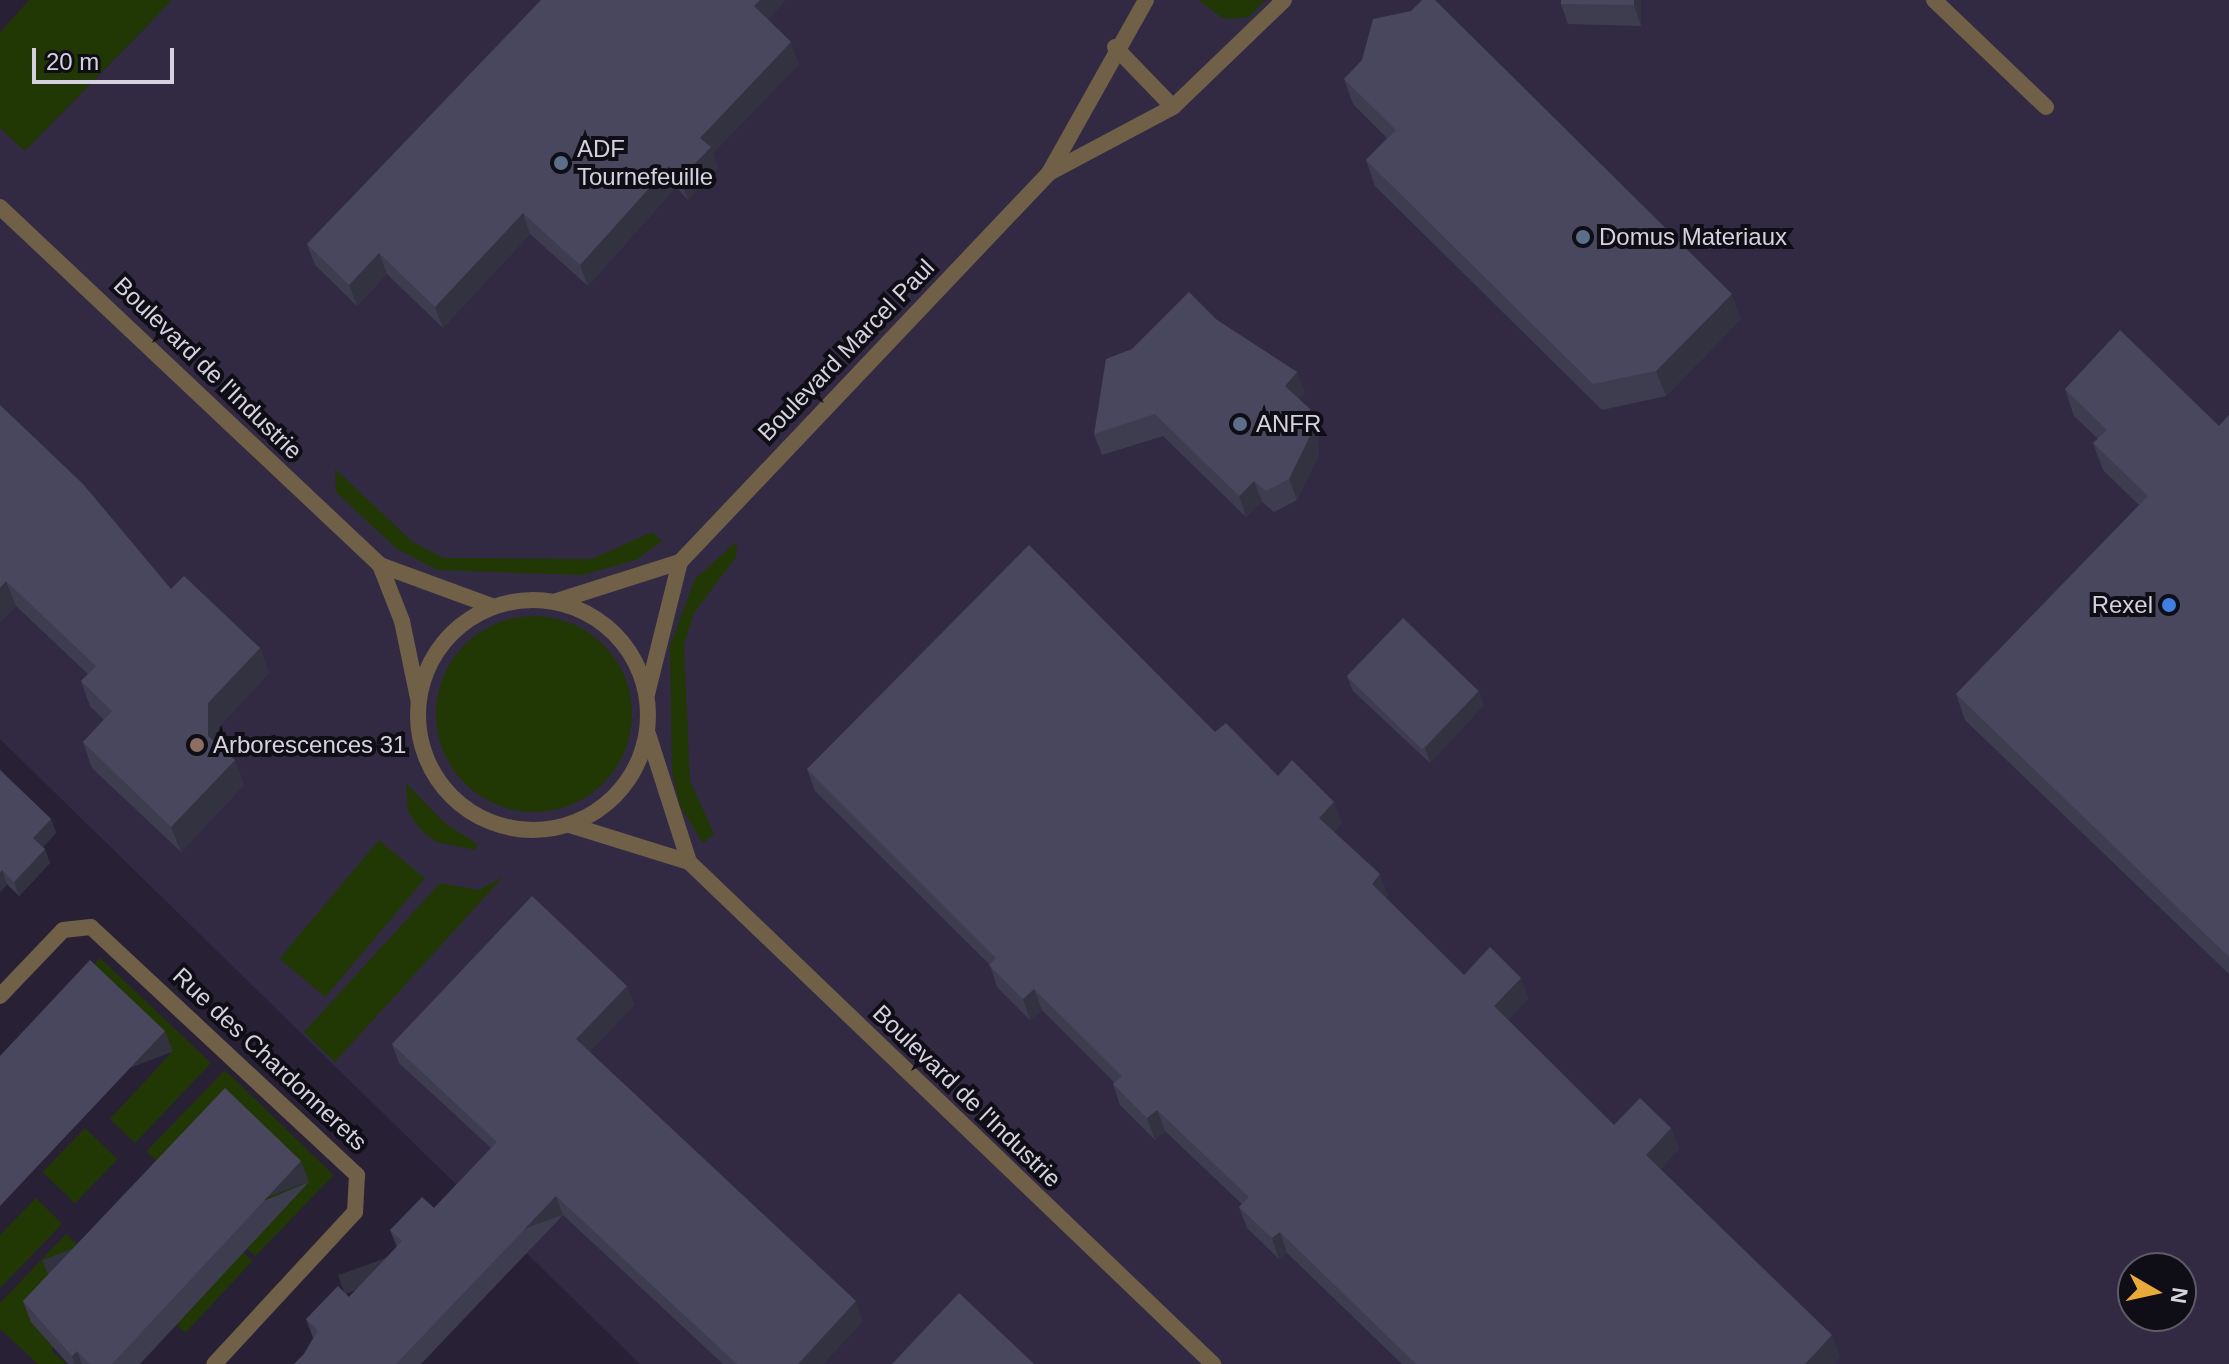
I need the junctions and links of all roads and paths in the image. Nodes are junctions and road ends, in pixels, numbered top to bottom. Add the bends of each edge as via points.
1 (1146, 0) edge
2 (1284, 0) edge
3 (1934, 0) edge
4 (1115, 47) junction
5 (1173, 107) junction
6 (2046, 107) dead end
7 (1049, 173) junction
8 (0, 207) edge
9 (680, 562) junction
10 (380, 565) junction
11 (557, 601) junction
12 (492, 606) junction
13 (647, 694) junction
14 (418, 698) junction
15 (648, 730) junction
16 (570, 825) junction
17 (689, 862) junction
18 (0, 996) edge
19 (214, 1364) edge
20 (1213, 1364) edge

1 - 4 street, Boulevard Marcel Paul
2 - 5 street, Boulevard Marcel Paul
3 - 6 street
4 - 5 street
4 - 7 street, Boulevard Marcel Paul
5 - 7 street, Boulevard Marcel Paul
7 - 9 street, Boulevard Marcel Paul
8 - 10 street, Boulevard de l'Industrie
9 - 11 street, Boulevard Marcel Paul
9 - 13 street, Boulevard Marcel Paul
10 - 12 street, Boulevard de l'Industrie
10 - 14 street, Boulevard de l'Industrie via 402,621
11 - 12 street
11 - 13 street via 617,634
12 - 14 street via 443,641
13 - 15 street
14 - 16 street via 421,744 448,795 509,828
15 - 16 street via 622,788
15 - 17 street, Boulevard de l'Industrie
16 - 17 street, Boulevard de l'Industrie
17 - 20 street, Boulevard de l'Industrie
18 - 19 street, Rue des Chardonnerets via 63,930 91,927 357,1175 355,1212

